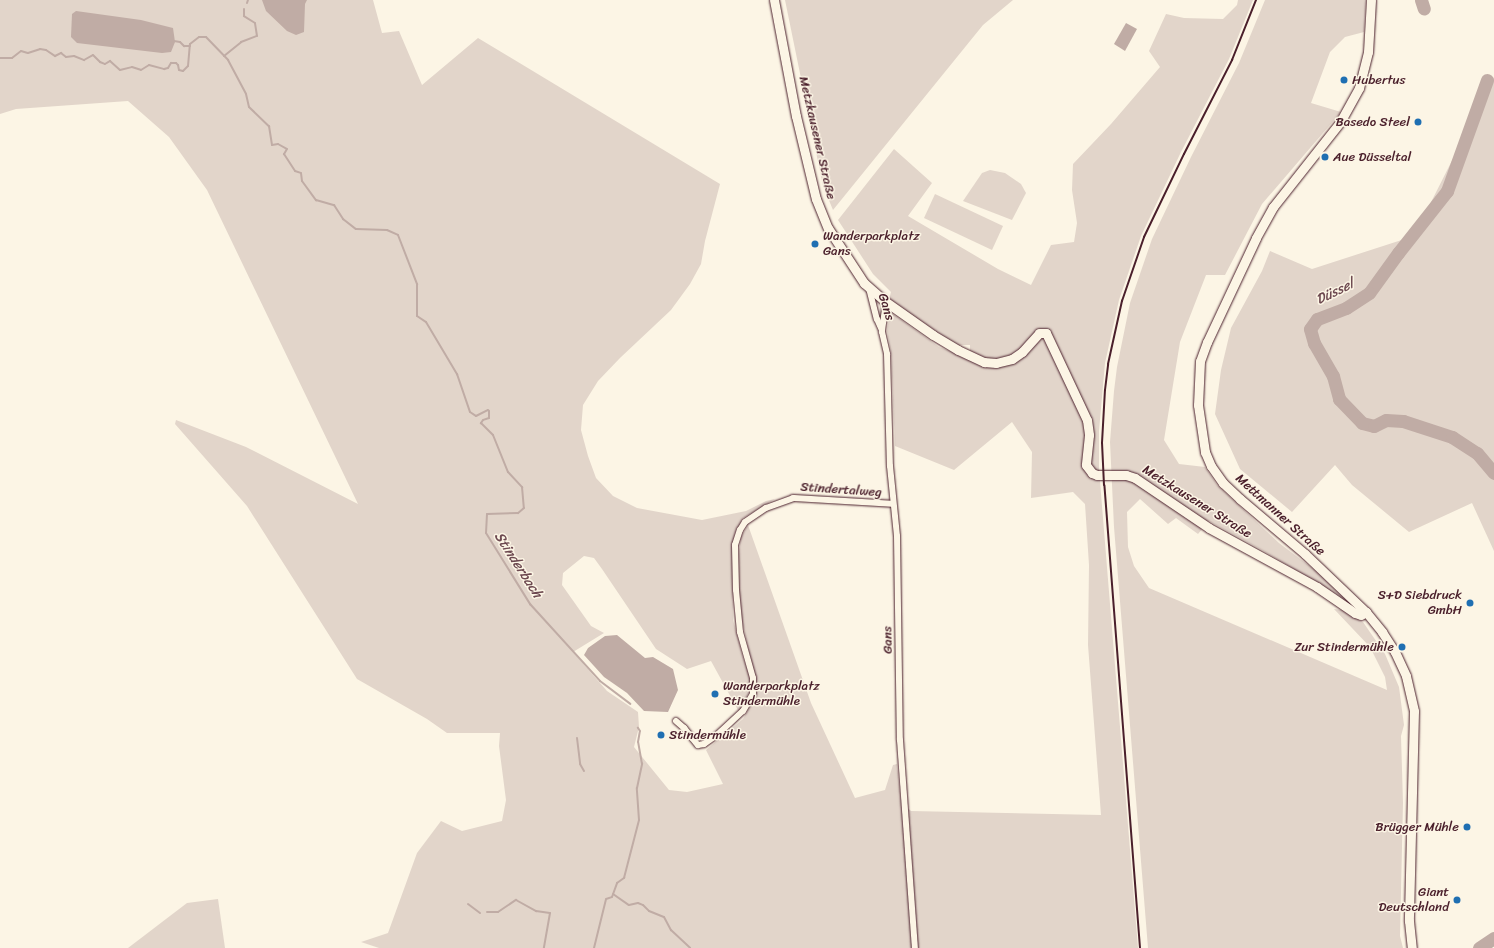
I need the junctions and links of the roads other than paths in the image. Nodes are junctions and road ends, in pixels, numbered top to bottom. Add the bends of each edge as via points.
1 (774, 0) edge
2 (1371, 0) edge
3 (869, 288) junction
4 (886, 302) junction
5 (882, 332) junction
6 (893, 504) junction
7 (1366, 612) junction
8 (676, 721) dead end
9 (915, 948) edge
10 (1412, 948) edge

1 - 3 main road, Metzkausener Straße via 796,116 816,199 828,228
2 - 7 main road, Mettmanner Straße via 1368,52 1359,88 1341,121 1273,207 1256,238 1207,342 1200,361 1198,391 1199,419 1205,452 1223,483 1305,554
3 - 4 main road, Metzkausener Straße
3 - 5 street, Gans
4 - 5 street, Gans
4 - 7 main road, Metzkausener Straße via 958,350 984,362 996,363 1012,359 1039,333 1046,333 1083,410 1089,435 1086,466 1092,473 1135,478 1209,528 1318,587 1355,613 1361,615
5 - 6 street, Gans via 887,354
6 - 8 street, Stindertalweg via 793,498 766,508 746,522 735,545 736,590 740,632 753,678 753,694 743,711 704,744 698,745
6 - 9 street, Gans via 897,536 900,740
7 - 10 main road, Mettmanner Straße via 1395,652 1406,676 1414,711 1409,922

